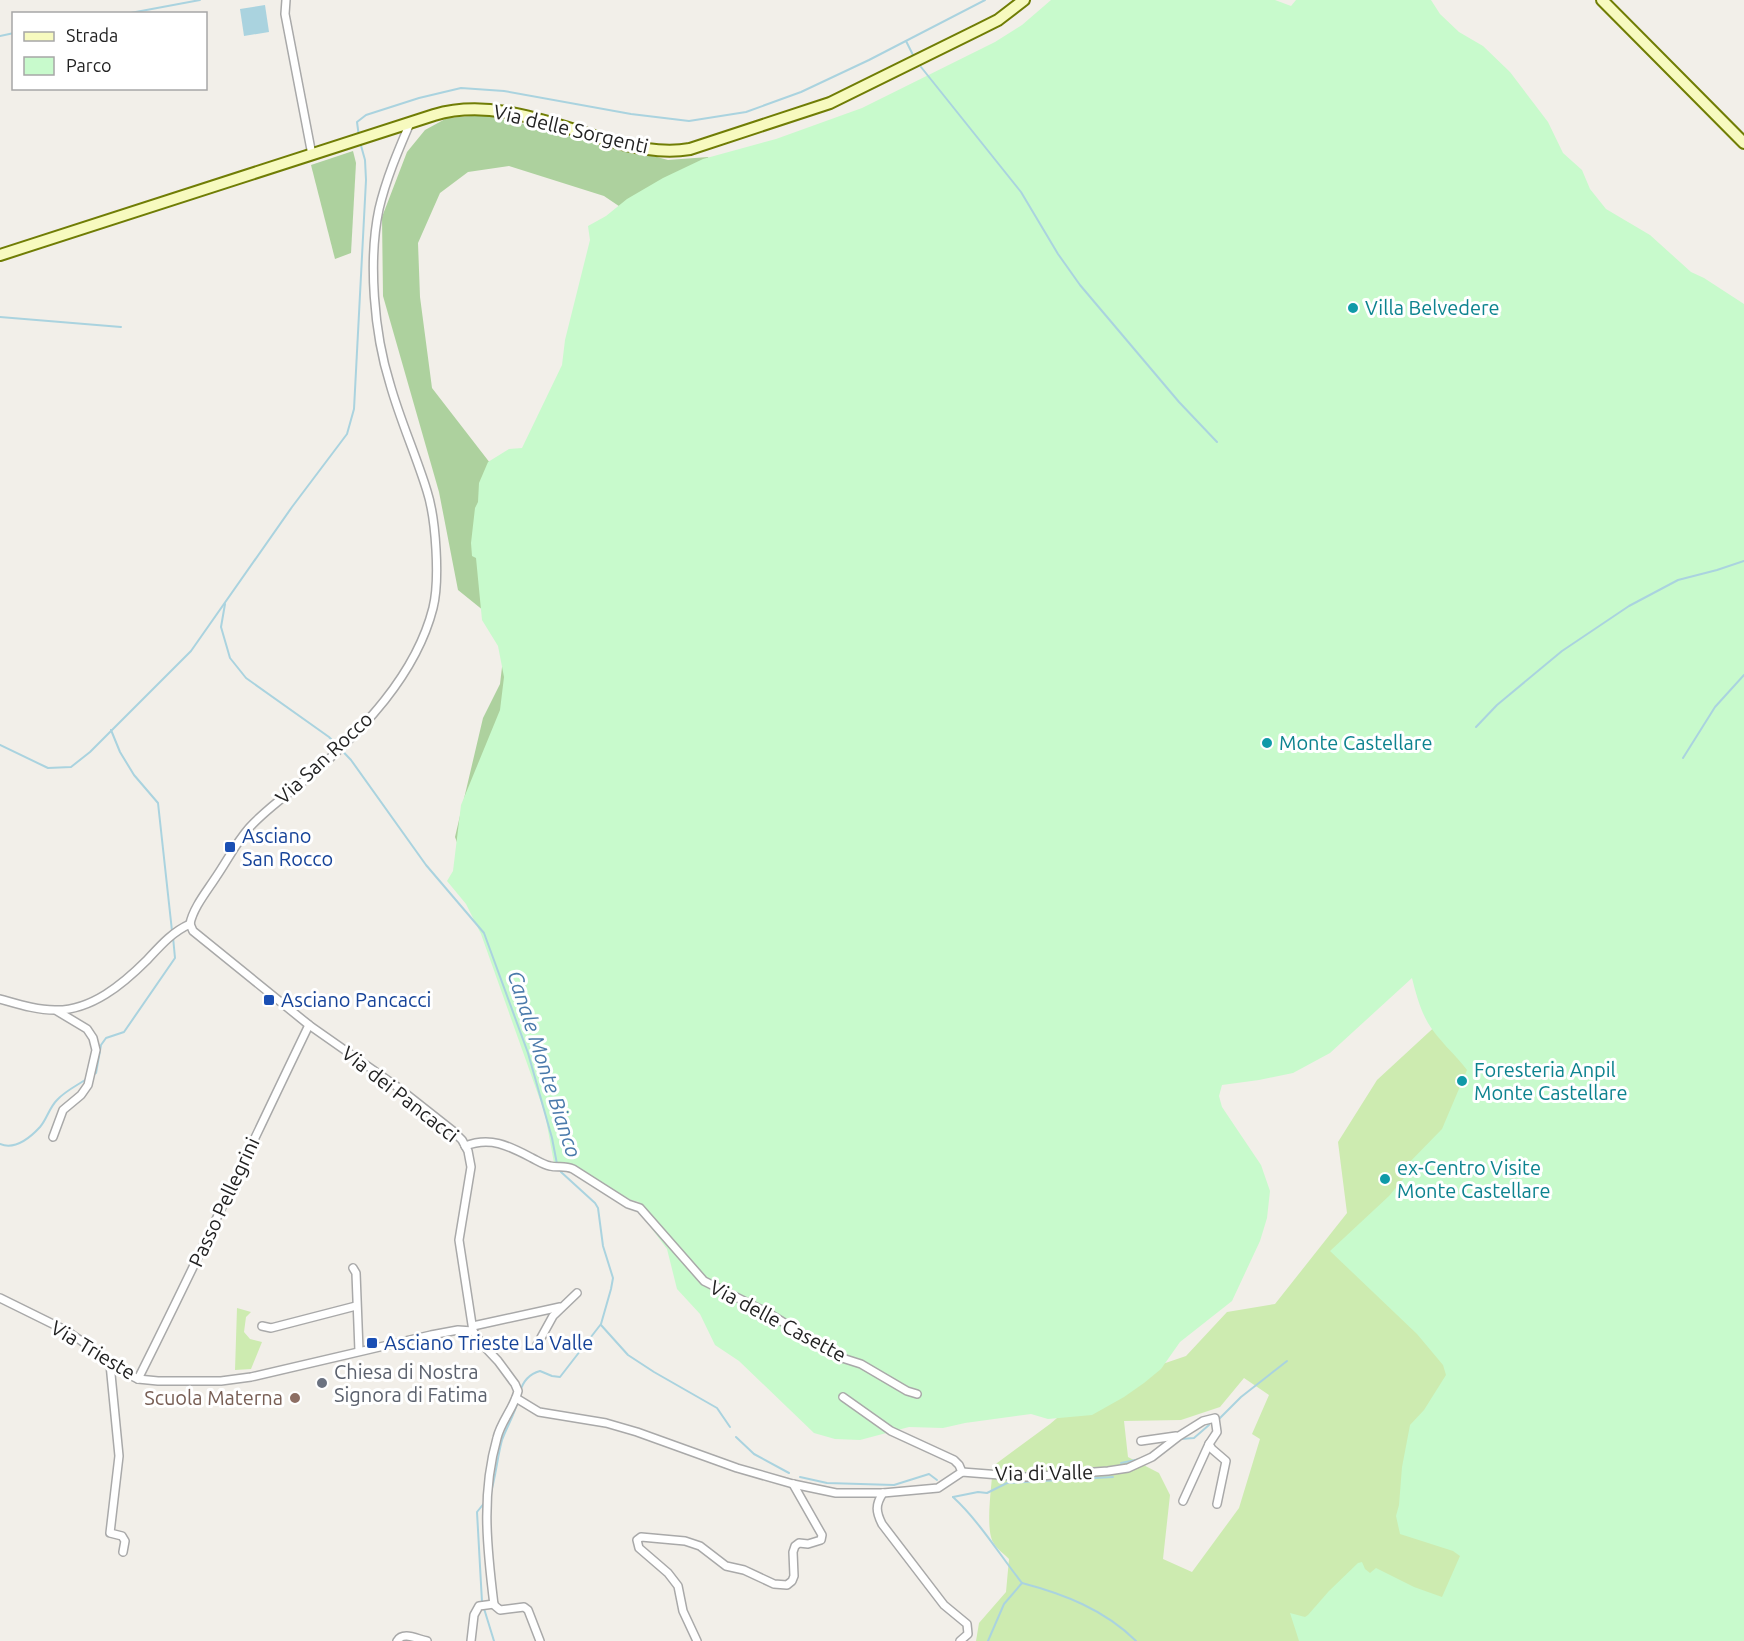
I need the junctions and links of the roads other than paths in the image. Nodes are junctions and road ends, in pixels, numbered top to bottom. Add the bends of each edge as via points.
1 (286, 0) edge
2 (1024, 0) edge
3 (1602, 0) edge
4 (410, 123) junction
5 (1744, 143) edge
6 (312, 154) junction
7 (0, 255) edge
8 (190, 924) junction
9 (0, 999) edge
10 (57, 1011) junction
11 (309, 1025) junction
12 (53, 1137) dead end
13 (465, 1146) junction
14 (353, 1268) dead end
15 (577, 1293) dead end
16 (0, 1298) edge
17 (356, 1306) junction
18 (560, 1307) junction
19 (262, 1326) dead end
20 (473, 1329) junction
21 (537, 1345) dead end
22 (359, 1351) junction
23 (110, 1364) junction
24 (138, 1379) junction
25 (917, 1394) dead end
26 (843, 1397) dead end
27 (519, 1400) junction
28 (1179, 1436) junction
29 (1141, 1441) dead end
30 (1209, 1444) junction
31 (962, 1472) junction
32 (793, 1484) junction
33 (883, 1493) junction
34 (1183, 1501) dead end
35 (1217, 1504) dead end
36 (123, 1552) dead end
37 (492, 1604) junction
38 (397, 1641) edge
39 (427, 1641) edge
40 (471, 1641) edge
41 (540, 1641) edge
42 (697, 1641) edge
43 (960, 1641) edge

1 - 6 street via 285,14
2 - 4 main road, Via delle Sorgenti via 988,25 830,103 685,150 634,147 486,109 458,109
3 - 5 main road
4 - 6 main road, Via delle Sorgenti
4 - 8 street, Via San Rocco via 378,213 375,298 384,363 430,501 436,592 426,628 387,696 345,744 249,828
6 - 7 main road, Via delle Sorgenti
8 - 10 street via 177,930 111,991 86,1004
8 - 11 street, Via dei Pancacci via 221,956
9 - 10 street
10 - 12 street via 91,1034 96,1050 88,1085 63,1110
11 - 13 street, Via dei Pancacci via 396,1086 453,1131
11 - 24 street, Passo Pellegrini
13 - 20 street, Via dei Pancacci via 471,1167 459,1239
13 - 25 street, Via delle Casette via 493,1141 553,1167 573,1169 640,1208 704,1281 770,1314 838,1357 861,1364
14 - 17 street
15 - 18 street
16 - 23 street, Via Trieste via 67,1331
17 - 19 street via 271,1328
17 - 22 street
18 - 20 street, Via Trieste
18 - 21 street
20 - 22 street, Via Trieste
20 - 27 street via 517,1386
22 - 24 street, Via Trieste via 231,1380
23 - 24 street, Via Trieste
23 - 36 street via 119,1456 110,1533 122,1536
26 - 31 street via 891,1431 954,1460
27 - 32 street via 546,1413 606,1423
27 - 37 street via 504,1419 496,1440 486,1496
28 - 29 street
28 - 30 street, Via di Valle via 1215,1418 1217,1432
28 - 31 street, Via di Valle via 1152,1457 1128,1468 1026,1477
30 - 34 street
30 - 35 street via 1226,1461
31 - 33 street via 938,1488
32 - 33 street via 836,1492
32 - 42 street via 822,1535 818,1542 795,1546 794,1576 787,1585 726,1566 685,1540 637,1540 639,1548 678,1586 683,1611
33 - 43 street via 876,1510 882,1524 945,1605 967,1624 968,1634
37 - 40 street via 478,1606
37 - 41 street via 500,1610 528,1610
38 - 39 street via 404,1635

